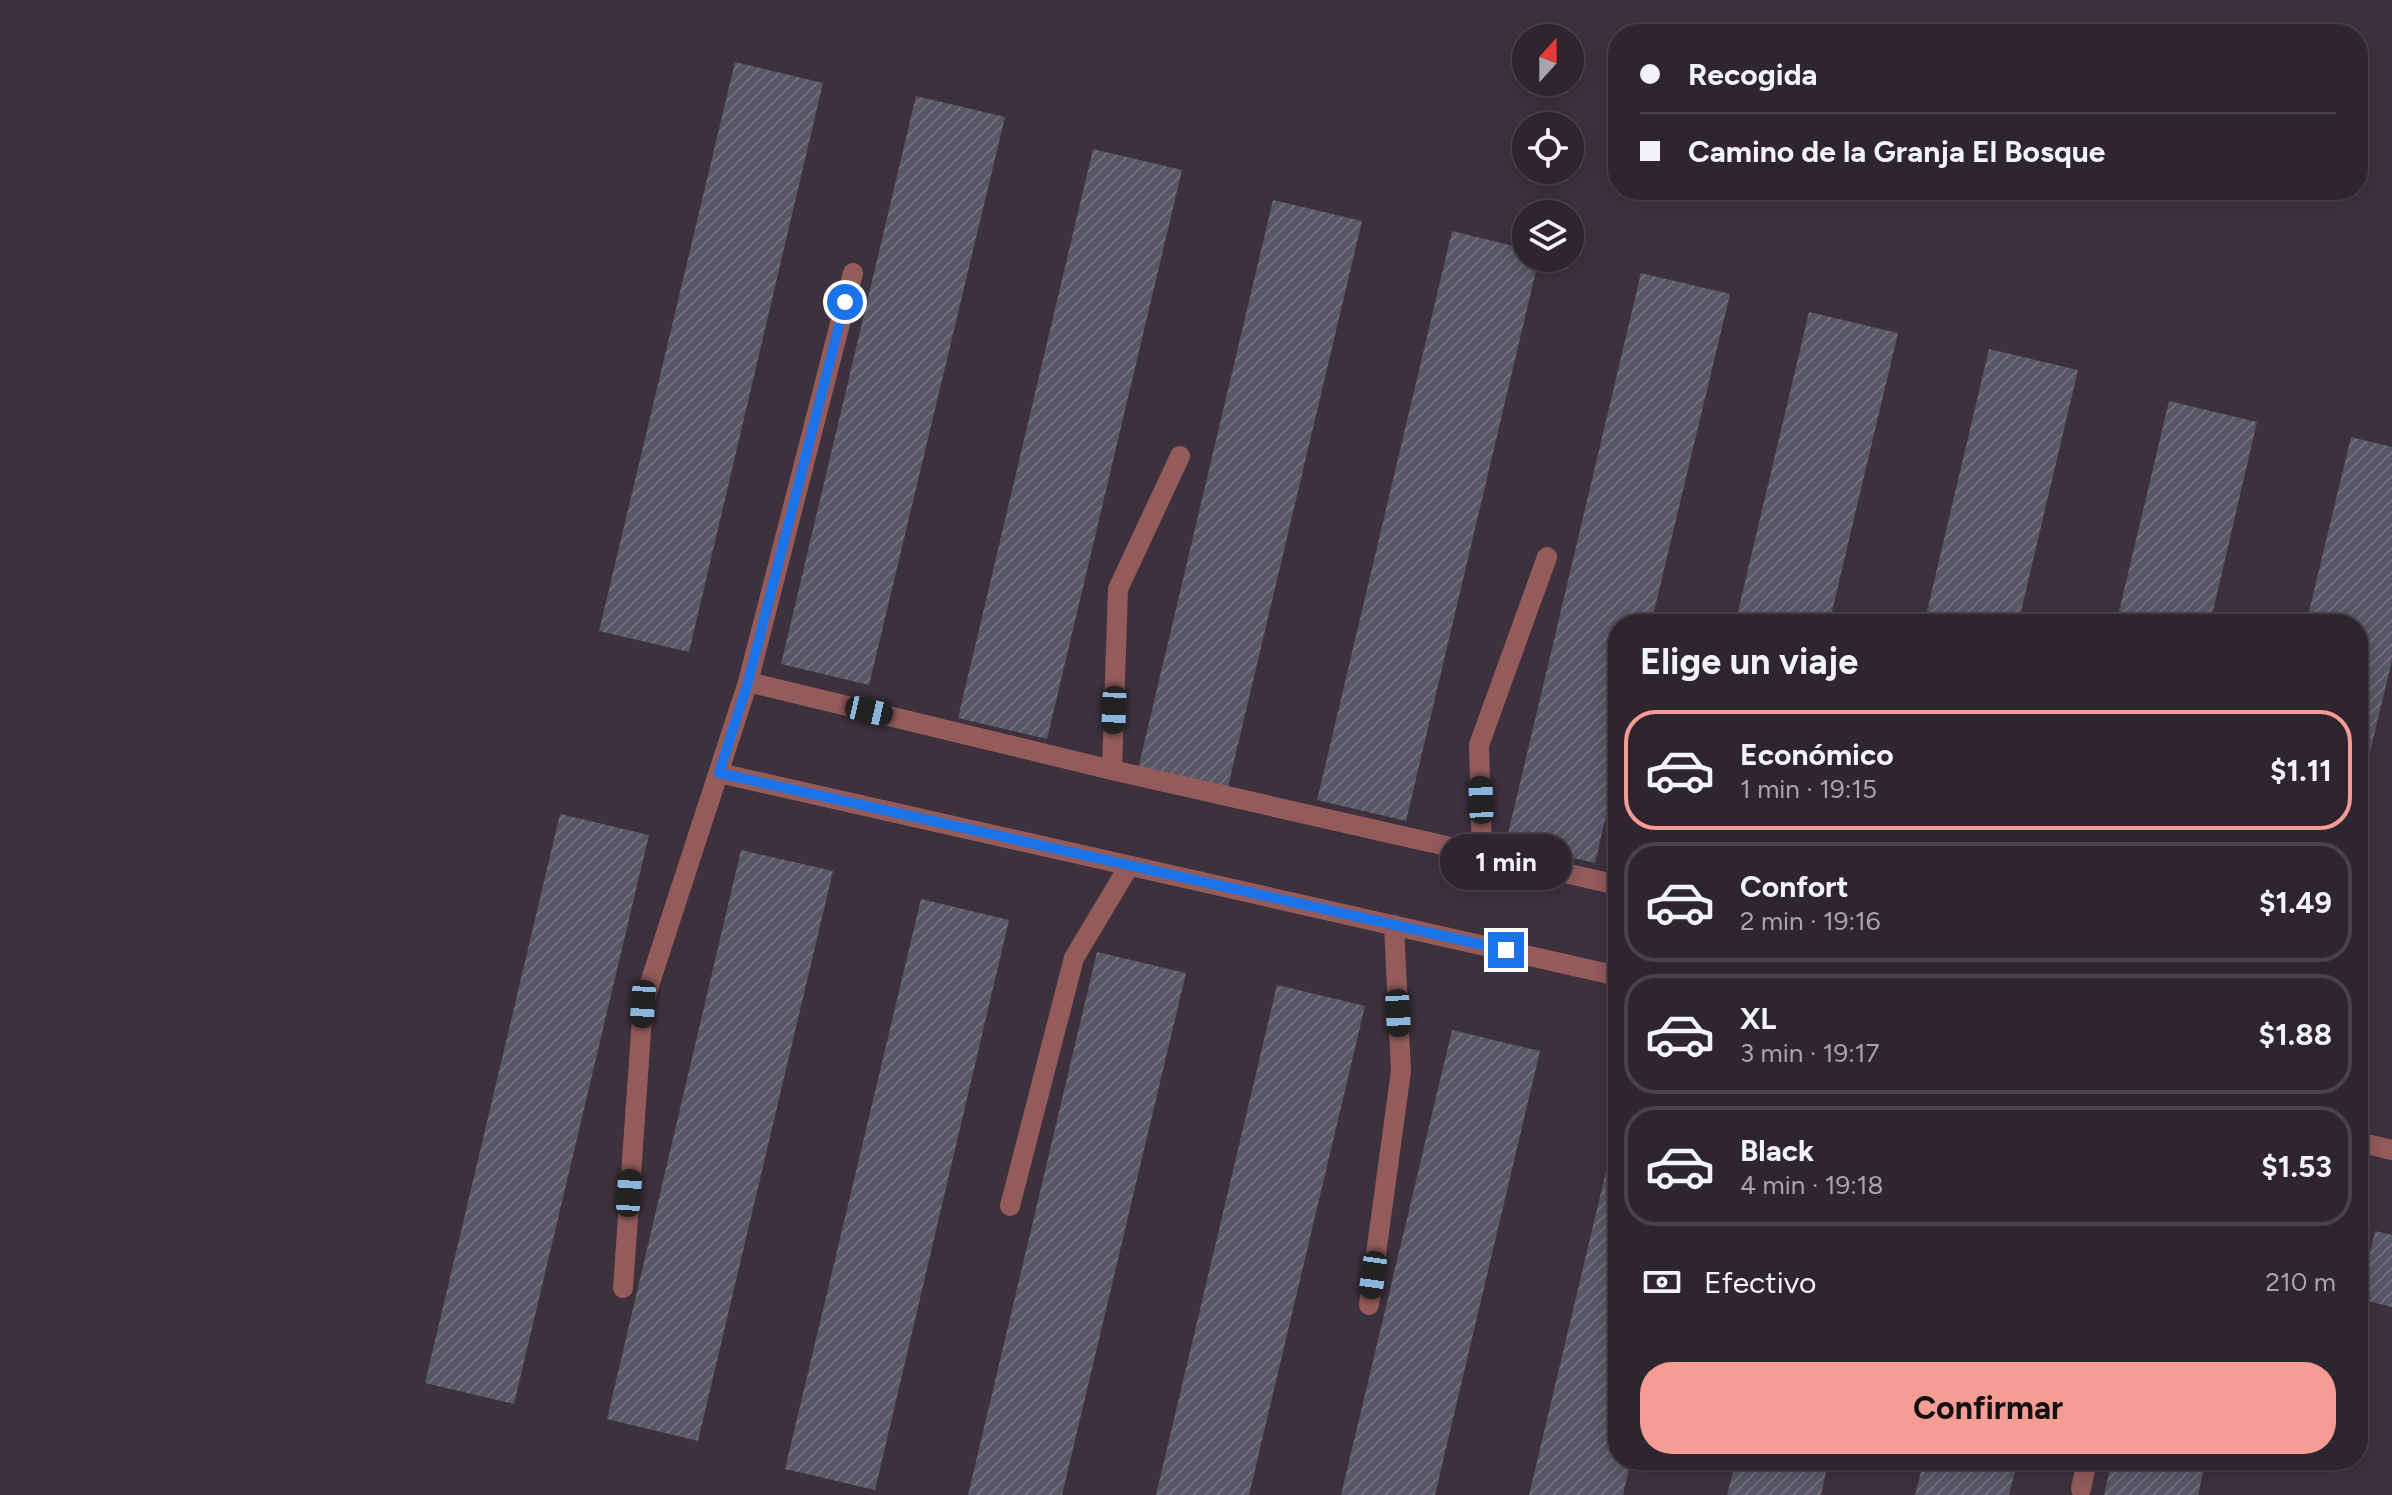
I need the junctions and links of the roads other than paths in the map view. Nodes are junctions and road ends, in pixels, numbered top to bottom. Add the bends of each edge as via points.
1 (853, 273) dead end
2 (1180, 456) dead end
3 (1547, 557) dead end
4 (748, 682) junction
5 (1112, 770) junction
6 (719, 773) junction
7 (1482, 855) junction
8 (1129, 866) junction
9 (1608, 883) edge
10 (1394, 925) junction
11 (1608, 974) edge
12 (2368, 1143) edge
13 (2392, 1150) edge
14 (1010, 1206) dead end
15 (623, 1288) dead end
16 (1369, 1305) dead end
17 (2085, 1470) edge
18 (2081, 1489) dead end

1 - 4 lane
2 - 5 lane via 1118,589
3 - 7 lane via 1479,745
4 - 5 lane
4 - 6 lane
5 - 7 lane
6 - 8 lane
6 - 15 lane via 643,1004
7 - 9 lane
8 - 10 lane
8 - 14 lane via 1074,958
10 - 11 lane
10 - 16 lane via 1401,1071
12 - 13 lane
17 - 18 lane

